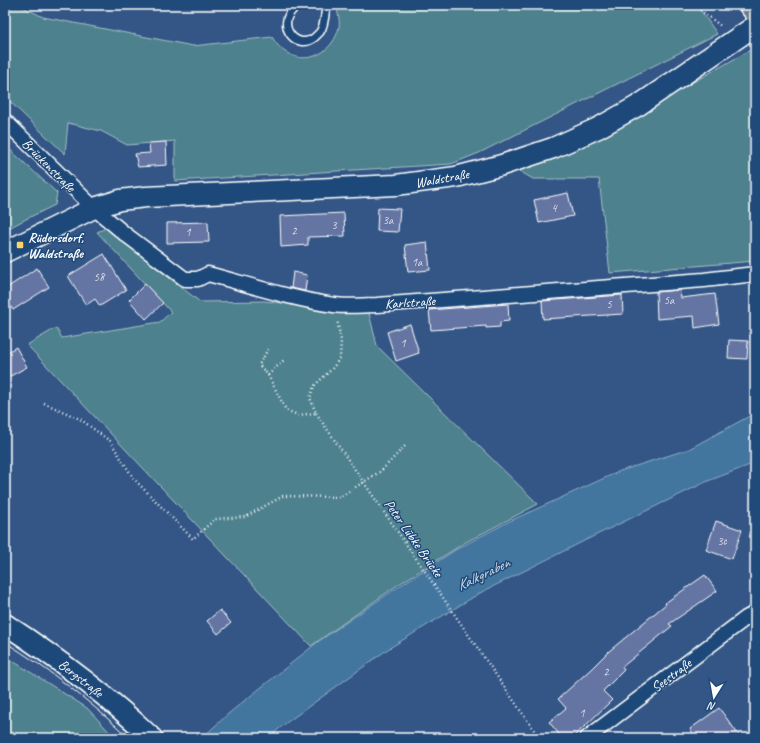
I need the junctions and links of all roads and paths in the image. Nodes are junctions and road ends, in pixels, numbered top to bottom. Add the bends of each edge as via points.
1 (300, 5) edge
2 (326, 5) edge
3 (694, 5) edge
4 (750, 5) edge
5 (755, 11) edge
6 (755, 26) edge
7 (737, 39) junction
8 (5, 121) edge
9 (94, 208) junction
10 (5, 252) edge
11 (755, 274) edge
12 (335, 305) junction
13 (268, 349) dead end
14 (285, 359) dead end
15 (268, 375) junction
16 (44, 403) dead end
17 (316, 413) junction
18 (405, 446) dead end
19 (755, 613) edge
20 (5, 624) edge
21 (152, 738) edge
22 (540, 738) edge
23 (587, 738) edge

1 - 2 lane via 290,13 286,23 287,31 302,42 311,40 320,33
3 - 7 path
4 - 5 highway
6 - 7 street, Waldstraße
7 - 9 street, Waldstraße via 639,105 598,128 553,148 502,165 456,177 396,185 146,197 120,200
8 - 9 street, Brückenstraße
9 - 10 street, Waldstraße
9 - 12 street, Karlstraße via 185,279 208,274 297,298
11 - 12 street, Karlstraße via 704,280
12 - 17 path via 341,340 340,358 314,386 310,398
13 - 15 path via 259,365
14 - 15 path
15 - 17 path via 286,410 298,415
16 - 18 path via 80,419 110,440 134,479 194,539 215,519 245,517 283,496 340,497 381,471
17 - 22 path, Peter Lübke Brücke, bridge
19 - 23 street, Seestraße
20 - 21 street, Bergstraße via 86,681

